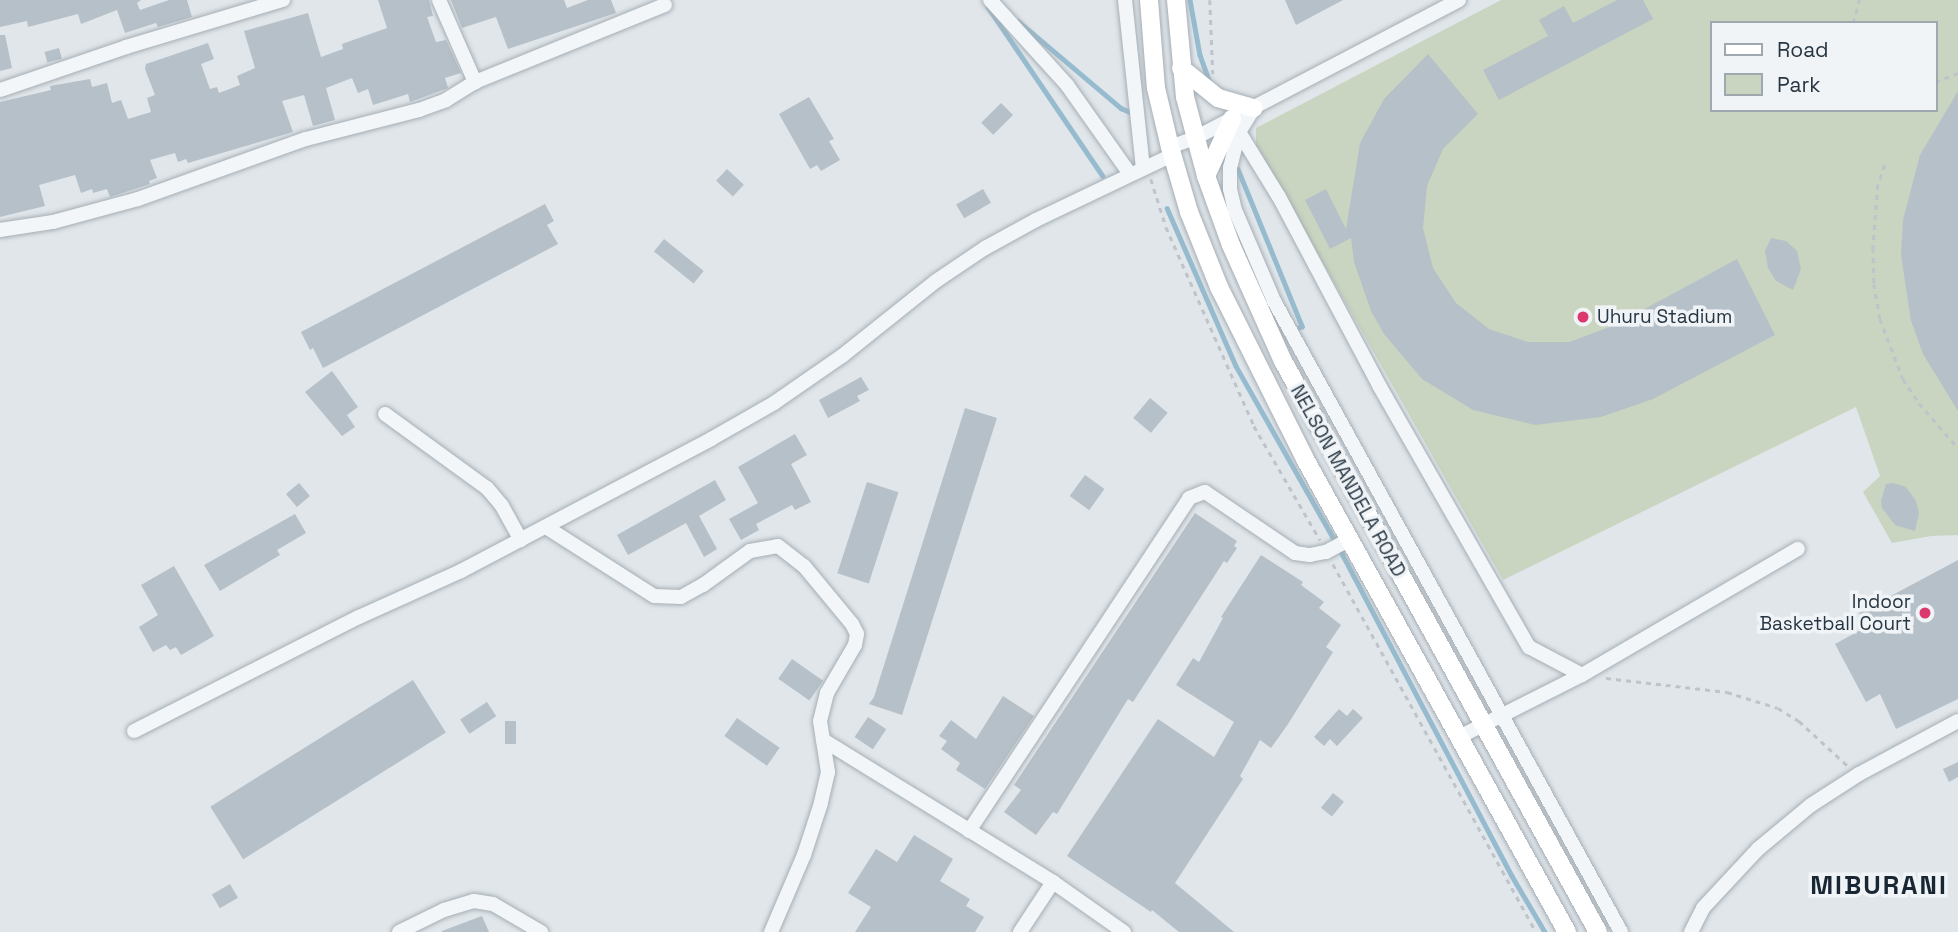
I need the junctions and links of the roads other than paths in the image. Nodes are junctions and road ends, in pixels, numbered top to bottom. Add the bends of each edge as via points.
1 (283, 0) edge
2 (439, 0) edge
3 (990, 0) edge
4 (1125, 0) edge
5 (1149, 0) edge
6 (1176, 0) edge
7 (1459, 0) edge
8 (665, 5) dead end
9 (1181, 68) junction
10 (475, 82) junction
11 (0, 90) edge
12 (1254, 108) junction
13 (1235, 126) junction
14 (1195, 138) junction
15 (1171, 151) junction
16 (1137, 171) junction
17 (1206, 176) junction
18 (0, 229) edge
19 (385, 414) dead end
20 (546, 527) junction
21 (522, 540) junction
22 (1349, 540) junction
23 (1798, 549) dead end
24 (1582, 675) junction
25 (1501, 717) junction
26 (1958, 721) edge
27 (1483, 726) junction
28 (134, 731) dead end
29 (1459, 737) junction
30 (822, 740) junction
31 (969, 831) junction
32 (1054, 882) junction
33 (399, 932) edge
34 (541, 932) edge
35 (771, 932) edge
36 (1020, 932) edge
37 (1124, 932) edge
38 (1567, 932) edge
39 (1598, 932) edge
40 (1621, 932) edge
41 (1691, 932) edge

1 - 11 street
2 - 10 street
3 - 16 street
4 - 16 street
5 - 15 main road, NELSON MANDELA ROAD via 1156,88
6 - 9 main road, NELSON MANDELA ROAD
7 - 12 street
8 - 10 street
9 - 12 main road via 1217,98
9 - 14 main road, NELSON MANDELA ROAD
10 - 18 street via 419,110 306,139 184,185 53,222
12 - 13 street
13 - 14 street
13 - 17 main road
13 - 24 street via 1279,197 1528,648
13 - 25 street via 1230,188 1274,301
14 - 15 street
14 - 17 main road, NELSON MANDELA ROAD
15 - 16 street
15 - 22 main road, NELSON MANDELA ROAD via 1219,287
16 - 20 street via 985,248 774,403
17 - 27 main road, NELSON MANDELA ROAD via 1231,246 1283,361
19 - 21 street via 487,488
20 - 21 street
20 - 30 street via 654,596 681,597 750,551 778,546 788,552 857,634 827,693 820,721
21 - 28 street
22 - 29 main road, NELSON MANDELA ROAD
22 - 31 street via 1326,552 1295,553 1205,492 1189,498
23 - 24 street
24 - 25 street
25 - 27 street
25 - 40 street
26 - 41 street via 1859,774 1811,806 1758,849 1703,908
27 - 29 street
27 - 39 main road, NELSON MANDELA ROAD
29 - 38 main road, NELSON MANDELA ROAD
30 - 31 street
30 - 35 street via 828,772 821,803
31 - 32 street
32 - 36 street
32 - 37 street
33 - 34 street via 474,901 493,904

